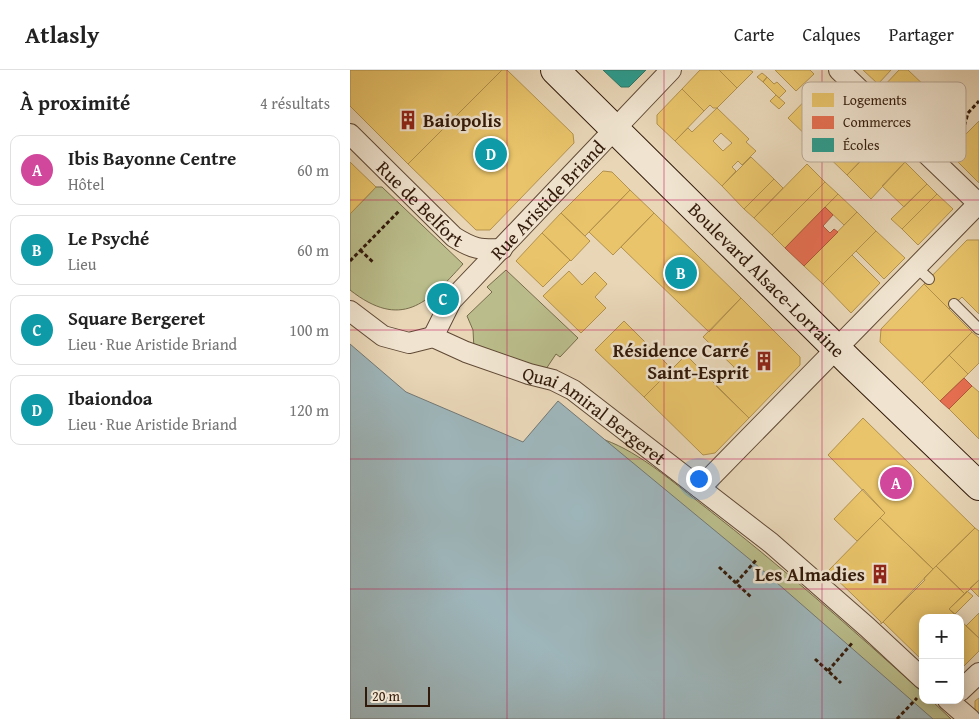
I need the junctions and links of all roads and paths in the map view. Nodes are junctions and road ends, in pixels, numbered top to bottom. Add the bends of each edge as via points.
1 (555, 70) edge
2 (671, 70) edge
3 (839, 70) edge
4 (852, 82) edge
5 (979, 101) edge
6 (966, 124) edge
7 (614, 129) junction
8 (350, 134) edge
9 (935, 162) edge
10 (413, 196) junction
11 (979, 204) edge
12 (502, 249) junction
13 (360, 250) junction
14 (350, 260) edge
15 (374, 264) dead end
16 (954, 304) dead end
17 (350, 311) edge
18 (979, 329) edge
19 (434, 337) junction
20 (837, 348) junction
21 (979, 486) edge
22 (700, 488) junction
23 (771, 543) junction
24 (719, 567) dead end
25 (736, 583) junction
26 (752, 598) dead end
27 (867, 627) junction
28 (815, 659) dead end
29 (828, 671) junction
30 (979, 673) edge
31 (919, 674) edge
32 (841, 683) dead end
33 (964, 687) edge
34 (919, 697) edge
35 (957, 704) edge
36 (898, 719) edge
37 (970, 719) edge

1 - 7 main road, Boulevard Alsace-Lorraine
2 - 7 street, Rue Aristide Briand
3 - 4 street
5 - 6 path via 968,113
7 - 12 street, Rue Aristide Briand
7 - 20 main road, Boulevard Alsace-Lorraine
8 - 10 street, Rue de Belfort
9 - 11 street
10 - 12 street, Rue de Belfort via 454,237 469,246 485,250
10 - 13 path
11 - 20 street via 923,273
12 - 19 street, Rue Aristide Briand via 451,302
13 - 14 path
13 - 15 path
16 - 18 lane
17 - 19 street via 383,336 409,343
19 - 22 street, Quai Amiral Bergeret via 466,352 553,380 573,390
20 - 21 main road, Boulevard Alsace-Lorraine
20 - 22 street
22 - 23 street, Quai Amiral Bergeret
23 - 25 path
23 - 27 street, Quai Amiral Bergeret
24 - 25 path
25 - 26 path
27 - 29 path
27 - 31 street, Quai Amiral Bergeret
28 - 29 path
29 - 32 path
30 - 33 street
34 - 36 path
35 - 37 street

